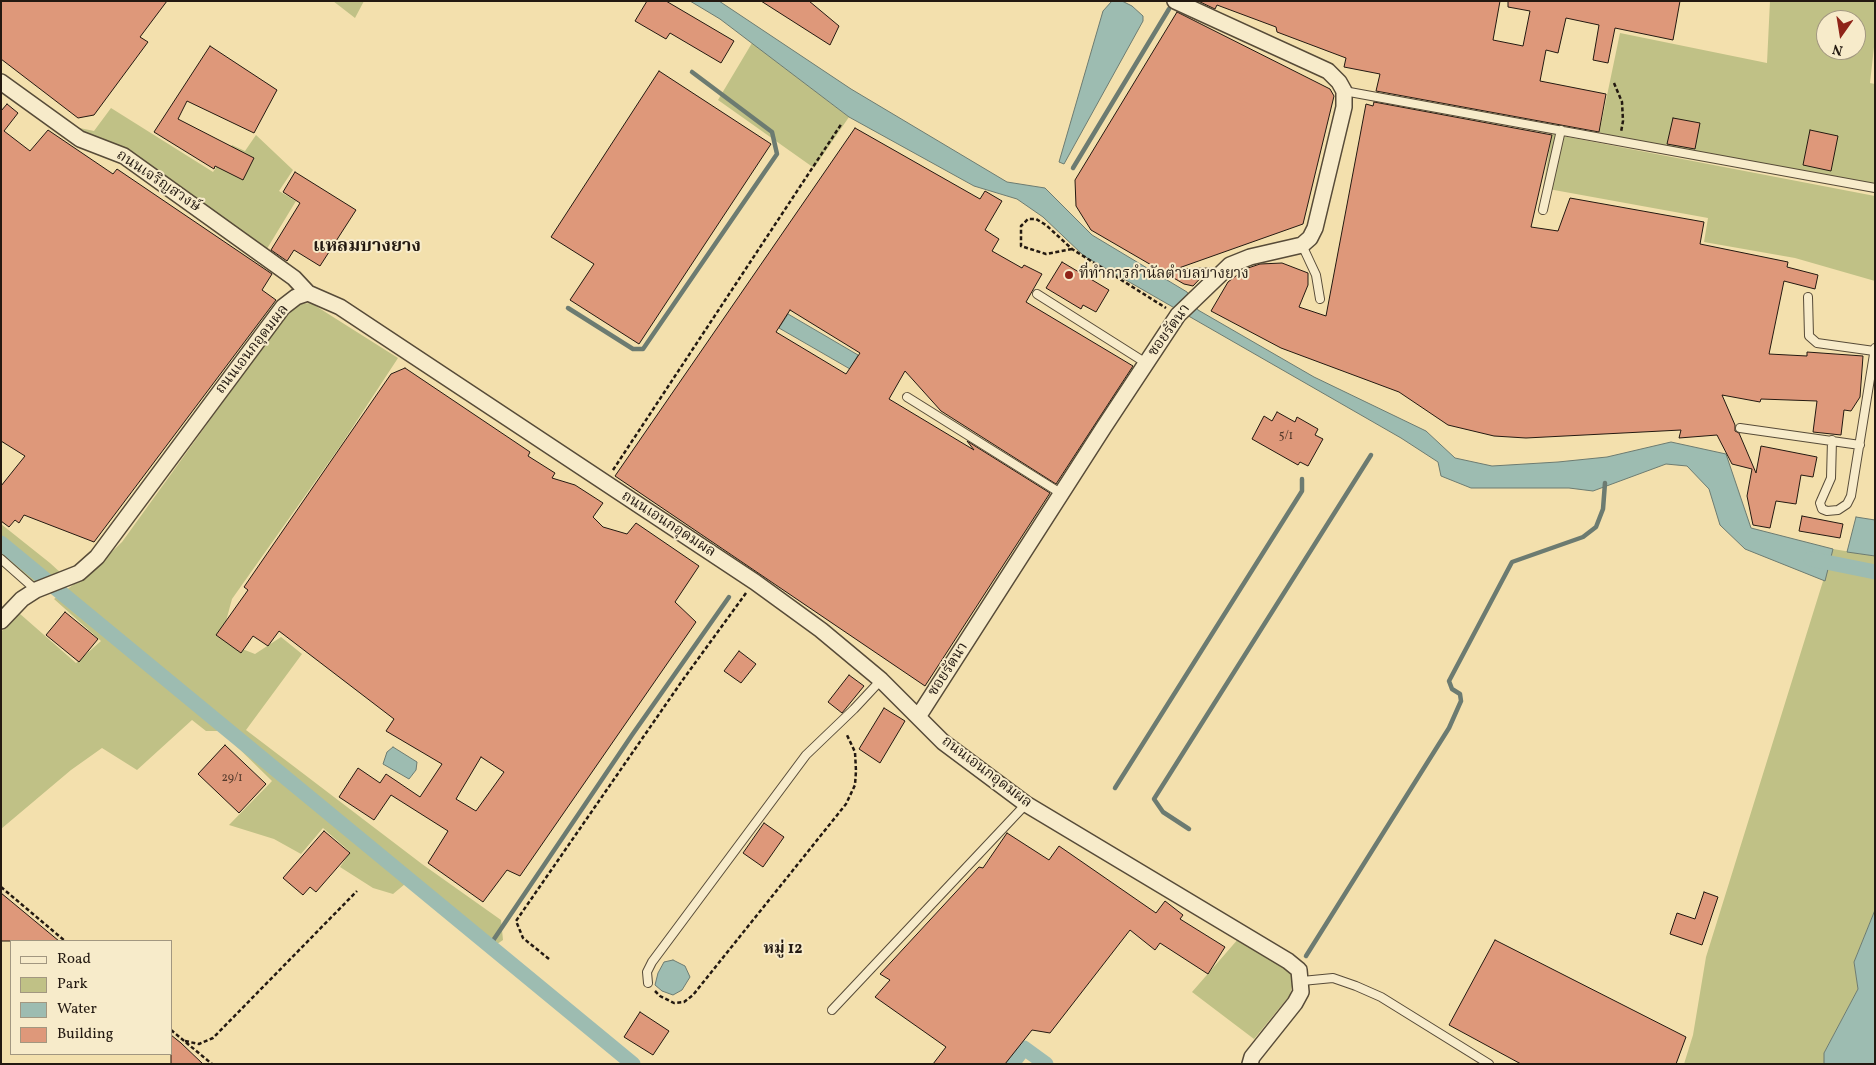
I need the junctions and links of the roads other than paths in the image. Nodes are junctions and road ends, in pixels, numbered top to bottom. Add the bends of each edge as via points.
1 (1175, 1) edge
2 (1, 82) edge
3 (1344, 91) junction
4 (1561, 130) junction
5 (1875, 188) edge
6 (1543, 210) dead end
7 (1302, 245) junction
8 (308, 293) junction
9 (1037, 294) dead end
10 (1808, 298) dead end
11 (1320, 299) dead end
12 (1874, 349) edge
13 (1146, 363) junction
14 (907, 397) dead end
15 (1740, 428) dead end
16 (1832, 440) junction
17 (1860, 445) junction
18 (1062, 494) junction
19 (1, 559) edge
20 (37, 590) junction
21 (1, 620) edge
22 (881, 680) junction
23 (918, 717) junction
24 (1026, 804) junction
25 (1302, 980) junction
26 (648, 984) road end
27 (832, 1010) dead end
28 (1250, 1064) edge
29 (1489, 1064) edge

1 - 3 street via 1328,71
2 - 8 street, ถนนเจริญสวงษ์ via 80,140 124,156 294,278
3 - 4 lane
3 - 7 street via 1344,106 1315,228
4 - 5 lane
4 - 6 lane
7 - 11 lane via 1316,275
7 - 13 street, ซอยรัตนา via 1230,264 1178,316
8 - 20 street, ถนนเอนกอุดมผล via 283,307 97,556 79,573
8 - 22 street, ถนนเอนกอุดมผล via 340,307 755,582 821,630
9 - 13 lane
10 - 12 lane via 1809,336 1818,342
12 - 17 lane
13 - 18 street, ซอยรัตนา
14 - 18 lane
15 - 16 lane
16 - 17 lane
16 - 17 lane via 1830,478 1820,503 1827,511 1838,510 1851,496
18 - 23 street, ซอยรัตนา
19 - 20 lane
20 - 21 street, ถนนเอนกอุดมผล via 22,599
22 - 23 street, ถนนเอนกอุดมผล
22 - 26 lane via 806,755 652,962 647,972
23 - 24 street, ถนนเอนกอุดมผล via 943,742
24 - 25 street, ถนนเอนกอุดมผล via 1288,961 1299,970
24 - 27 lane
25 - 28 street via 1301,992 1295,1003 1252,1057
25 - 29 lane via 1333,978 1381,997

